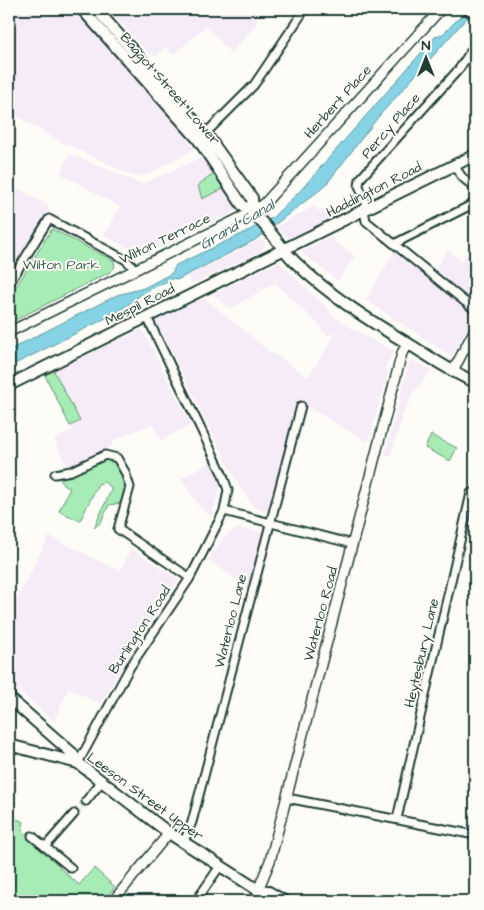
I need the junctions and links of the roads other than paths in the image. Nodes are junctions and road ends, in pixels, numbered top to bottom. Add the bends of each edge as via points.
1 (82, 9) edge
2 (96, 9) edge
3 (304, 9) edge
4 (441, 9) edge
5 (467, 9) edge
6 (475, 17) edge
7 (475, 40) edge
8 (141, 58) junction
9 (133, 66) junction
10 (202, 137) junction
11 (475, 154) edge
12 (454, 165) junction
13 (475, 188) edge
14 (475, 203) edge
15 (366, 209) junction
16 (255, 215) junction
17 (394, 244) junction
18 (284, 250) junction
19 (135, 269) junction
20 (9, 284) edge
21 (475, 310) edge
22 (147, 317) junction
23 (475, 329) edge
24 (9, 332) edge
25 (408, 344) junction
26 (453, 371) junction
27 (475, 382) edge
28 (9, 386) edge
29 (301, 406) dead end
30 (55, 474) dead end
31 (470, 493) dead end
32 (224, 511) junction
33 (269, 523) junction
34 (353, 544) junction
35 (190, 578) junction
36 (9, 698) edge
37 (56, 740) junction
38 (9, 745) edge
39 (50, 756) junction
40 (78, 763) junction
41 (102, 781) junction
42 (287, 798) junction
43 (86, 801) tunnel mouth
44 (74, 814) tunnel mouth
45 (397, 819) junction
46 (169, 833) junction
47 (475, 835) edge
48 (32, 836) dead end
49 (184, 842) junction
50 (45, 847) junction
51 (220, 866) junction
52 (71, 868) dead end
53 (258, 890) junction
54 (113, 901) edge
55 (196, 901) edge
56 (269, 901) edge
57 (284, 901) edge

1 - 9 main road, Baggot Street Lower
2 - 8 main road, Baggot Street Lower
3 - 10 street via 254,85
4 - 16 street, Herbert Place
5 - 6 street
7 - 15 street, Percy Place via 459,69 360,178 359,186
8 - 9 main road
8 - 10 main road, Baggot Street Lower
9 - 10 main road, Baggot Street Lower
10 - 16 main road, Baggot Street Lower via 243,206
11 - 12 main road, Haddington Road
12 - 13 street
12 - 15 main road, Haddington Road
14 - 17 street
15 - 17 street via 366,221
15 - 18 main road, Haddington Road
16 - 18 main road, Baggot Street Lower
16 - 19 street, Wilton Terrace
17 - 21 street
18 - 22 main road, Mespil Road
18 - 25 main road, Baggot Street Lower via 331,295
19 - 20 street via 126,260 49,219
19 - 24 street, Wilton Terrace
22 - 28 main road, Mespil Road
22 - 32 street, Burlington Road via 227,483
23 - 26 street
25 - 26 main road, Baggot Street Lower
25 - 34 street, Waterloo Road via 402,354
26 - 27 main road, Baggot Street Lower
29 - 33 street, Waterloo Lane
30 - 35 street via 64,474 105,455 117,458 130,486 118,529
31 - 45 street, Heytesbury Lane
32 - 33 street
32 - 35 street, Burlington Road
33 - 34 street
33 - 49 street, Waterloo Lane via 192,822
34 - 42 street, Waterloo Road
35 - 40 street, Burlington Road via 130,667
36 - 37 main road
37 - 39 main road
37 - 40 main road via 72,753
38 - 39 main road, Leeson Street Upper
39 - 40 main road, Leeson Street Upper
40 - 41 main road, Leeson Street Upper
41 - 43 street
41 - 46 main road, Leeson Street Upper
42 - 45 street
42 - 53 street, Waterloo Road via 266,873
44 - 50 street
45 - 47 street
46 - 49 main road, Leeson Street Upper
46 - 54 street
48 - 50 street
49 - 51 main road, Leeson Street Upper
50 - 52 street
51 - 53 main road, Leeson Street Upper
51 - 55 street
53 - 56 main road, Leeson Street Upper
53 - 57 main road, Leeson Street Upper via 267,891

